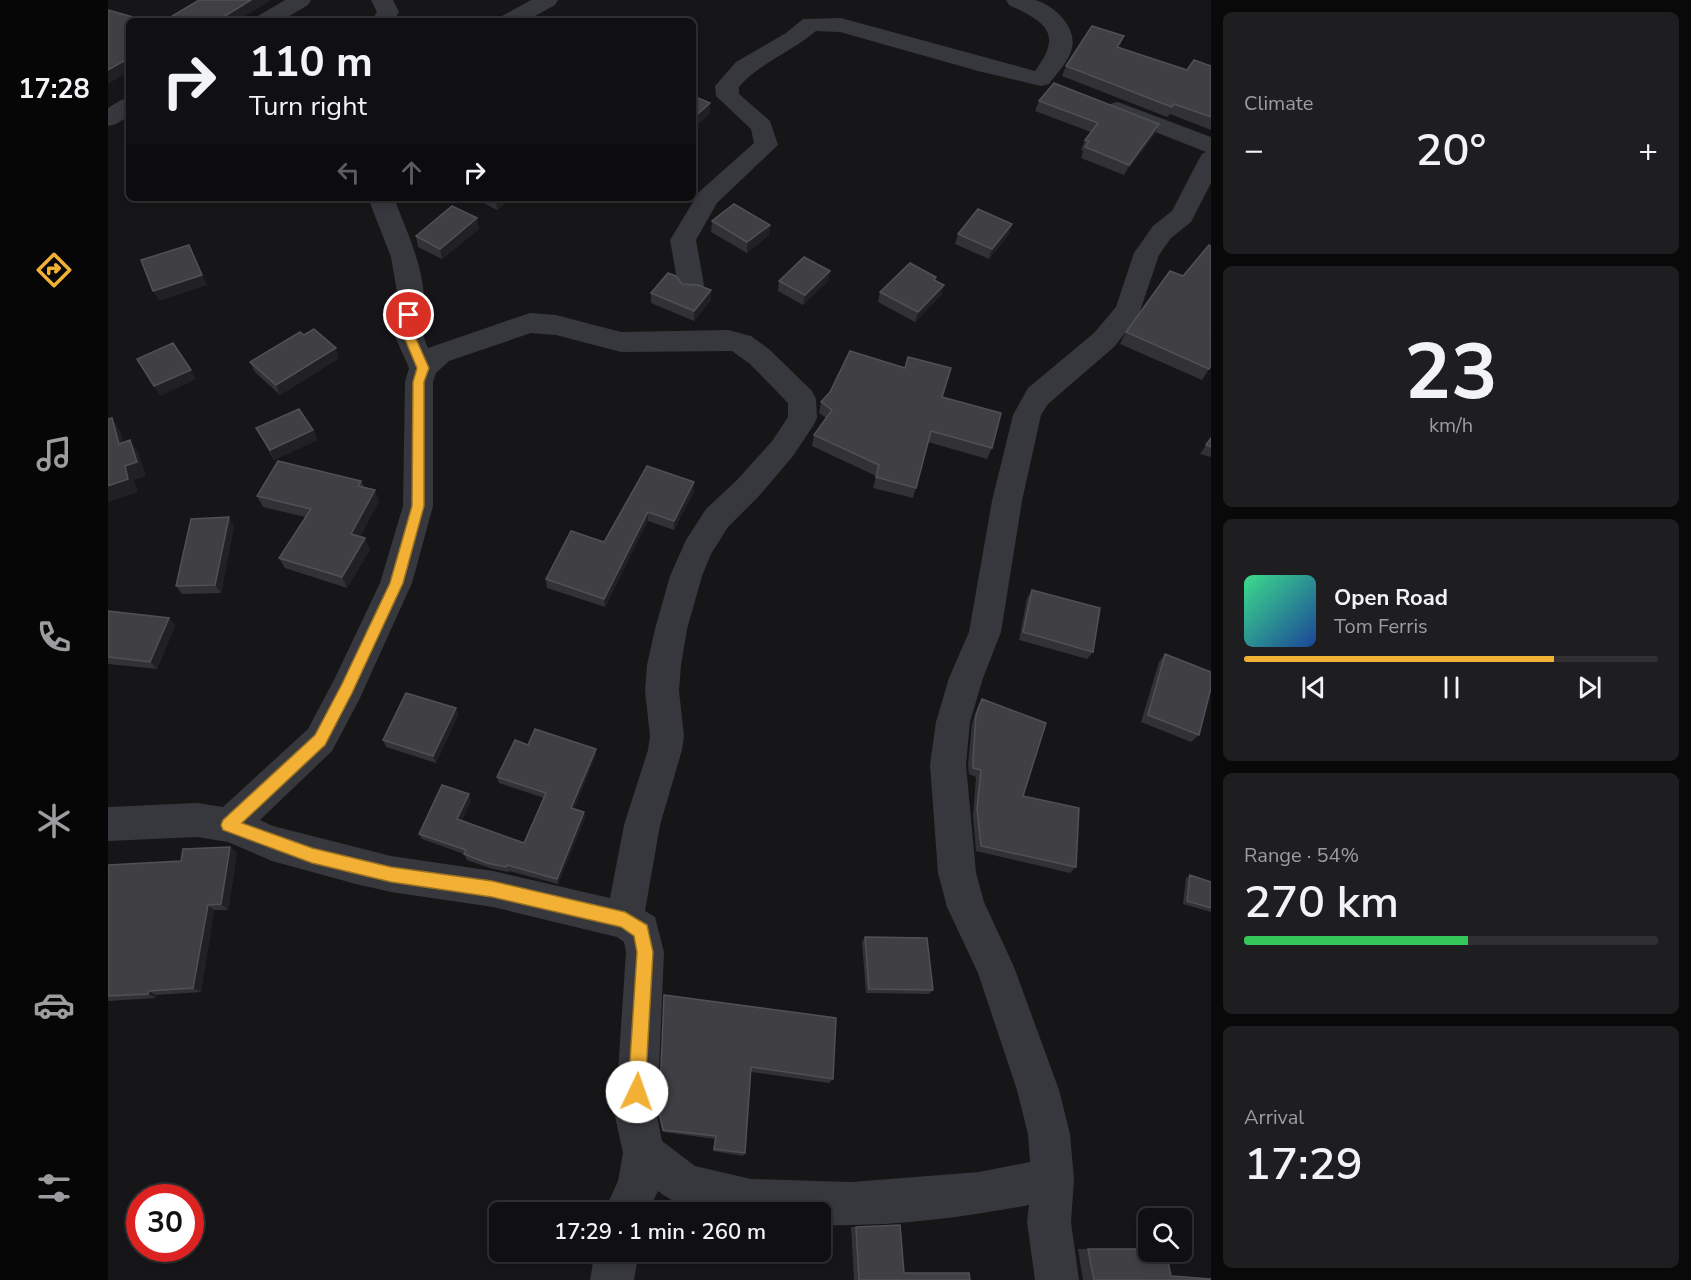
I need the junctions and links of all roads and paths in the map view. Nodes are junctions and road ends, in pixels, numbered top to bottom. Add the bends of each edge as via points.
1 (300, 0) edge
2 (382, 0) edge
3 (547, 0) edge
4 (1017, 0) edge
5 (271, 18) edge
6 (384, 18) edge
7 (515, 18) edge
8 (1094, 100) edge
9 (126, 107) edge
10 (108, 119) edge
11 (1211, 146) edge
12 (1211, 159) edge
13 (382, 201) edge
14 (691, 285) edge
15 (423, 368) junction
16 (108, 824) edge
17 (229, 825) junction
18 (625, 920) junction
19 (644, 1153) junction
20 (1053, 1179) junction
21 (631, 1202) edge
22 (615, 1262) edge
23 (612, 1280) edge
24 (1057, 1280) edge

1 - 5 street
2 - 6 street via 388,12
3 - 7 street
4 - 14 street via 1060,28 1062,48 1052,83 841,25 811,24 744,67 727,86 728,96 762,126 766,145 708,198 683,240
8 - 11 street
9 - 10 street
12 - 20 street via 1182,216 1162,232 1148,253 1128,310 1104,340 1038,396 1027,416 985,632 953,722 948,765 957,873 966,907 995,967 1038,1090 1049,1134
13 - 15 street via 404,257 411,298 407,332
15 - 17 street via 418,382 418,506 396,583 320,740
15 - 18 street via 439,354 520,325 543,322 621,342 689,339 741,343 801,399 804,411 800,426 717,518 697,549 686,576 664,665 665,750 642,825
16 - 17 street via 196,820
17 - 18 street via 323,858 391,874 492,889
18 - 19 street via 641,931 645,952 636,1116
19 - 20 street via 685,1185 751,1202 851,1204 979,1193
19 - 21 street via 639,1184
20 - 24 street via 1050,1222
22 - 23 street

